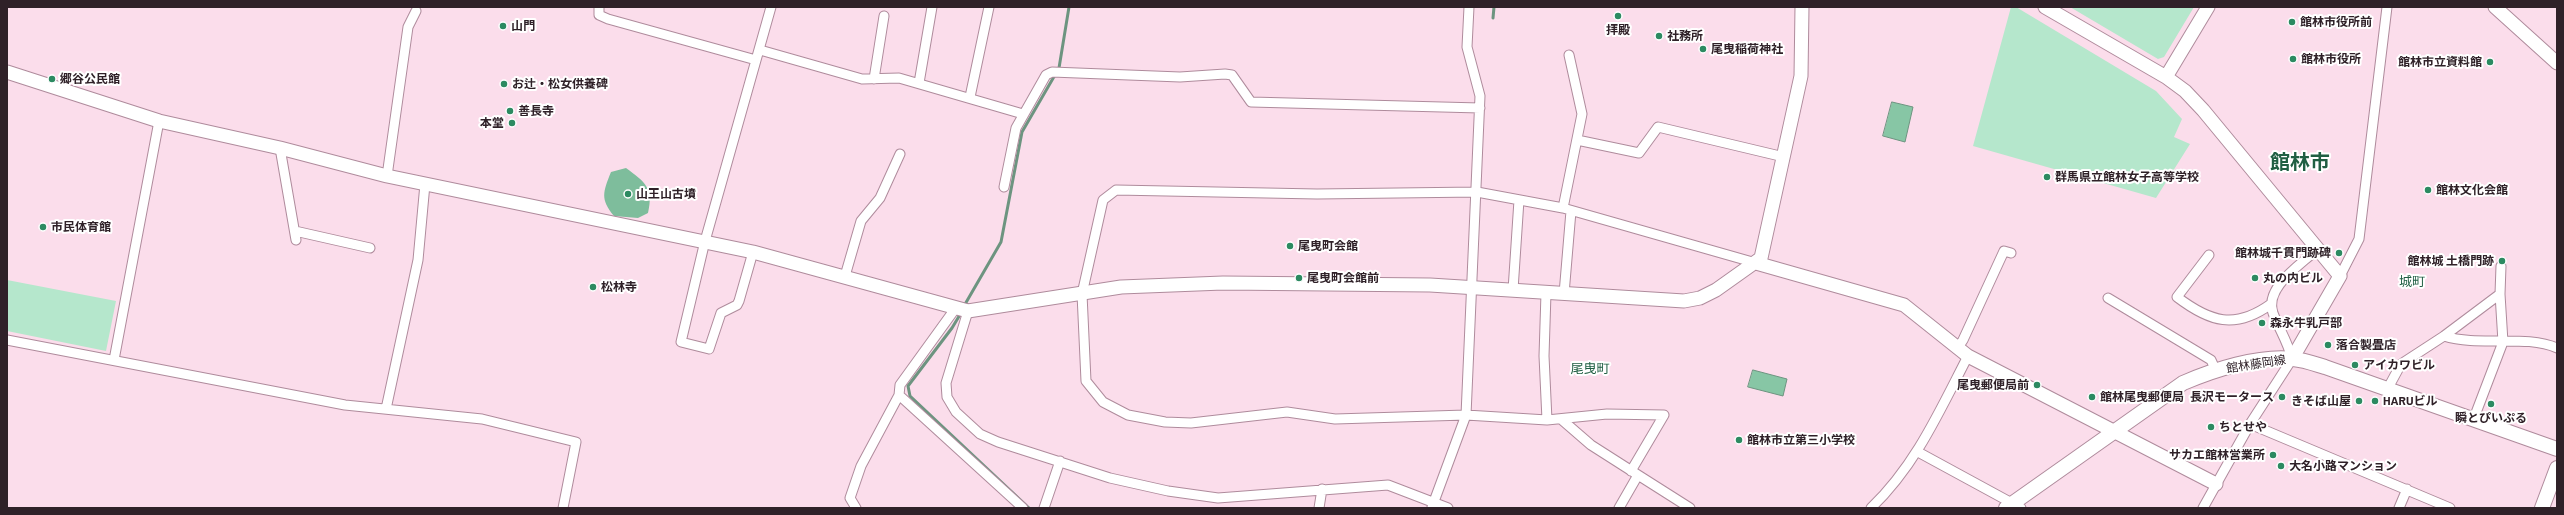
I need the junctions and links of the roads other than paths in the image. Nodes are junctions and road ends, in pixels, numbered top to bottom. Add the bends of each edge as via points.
1 (599, 7) edge
2 (932, 7) edge
3 (989, 7) edge
4 (1469, 7) edge
5 (1802, 7) edge
6 (2045, 7) edge
7 (2208, 7) edge
8 (2387, 7) edge
9 (2495, 7) edge
10 (416, 11) dead end
11 (771, 11) edge
12 (884, 16) dead end
13 (760, 50) junction
14 (1569, 55) dead end
15 (756, 60) junction
16 (2557, 63) edge
17 (7, 72) edge
18 (2166, 77) junction
19 (874, 79) junction
20 (920, 83) junction
21 (970, 97) junction
22 (1480, 108) junction
23 (1023, 114) junction
24 (159, 121) junction
25 (1577, 140) junction
26 (280, 148) junction
27 (900, 154) dead end
28 (1784, 157) junction
29 (387, 176) junction
30 (425, 184) junction
31 (1004, 187) dead end
32 (1477, 192) junction
33 (1519, 200) junction
34 (1567, 209) junction
35 (705, 241) junction
36 (370, 248) dead end
37 (2318, 249) junction
38 (753, 252) junction
39 (2010, 253) dead end
40 (2209, 255) dead end
41 (1756, 263) junction
42 (2501, 266) dead end
43 (845, 276) junction
44 (2340, 276) junction
45 (1472, 288) junction
46 (1512, 290) junction
47 (1546, 293) junction
48 (1082, 294) junction
49 (1564, 294) junction
50 (2500, 294) junction
51 (2108, 298) dead end
52 (2271, 304) junction
53 (955, 309) junction
54 (968, 311) junction
55 (2444, 336) junction
56 (7, 340) edge
57 (2503, 342) junction
58 (1956, 348) junction
59 (2557, 348) edge
60 (1968, 356) junction
61 (2292, 359) junction
62 (114, 360) junction
63 (2216, 371) junction
64 (2388, 388) junction
65 (899, 395) junction
66 (386, 409) junction
67 (1466, 415) junction
68 (2474, 418) junction
69 (1560, 419) junction
70 (1547, 420) junction
71 (2250, 424) junction
72 (2113, 432) junction
73 (2557, 449) edge
74 (1918, 452) junction
75 (1060, 461) junction
76 (2557, 468) edge
77 (1635, 473) junction
78 (2216, 484) junction
79 (1322, 489) junction
80 (2407, 489) junction
81 (1433, 505) edge
82 (2013, 507) edge
83 (563, 508) edge
84 (856, 508) edge
85 (1023, 508) edge
86 (1044, 508) edge
87 (1319, 508) edge
88 (1448, 508) edge
89 (1618, 508) edge
90 (1690, 508) edge
91 (1871, 508) edge
92 (2203, 508) edge
93 (2399, 508) edge
94 (2450, 508) edge
95 (2542, 508) edge

1 - 15 street via 599,15 608,19
2 - 20 street
3 - 21 street
4 - 22 street via 1467,47 1480,96
5 - 28 street via 1801,76
6 - 18 street
7 - 18 street
8 - 44 street via 2359,239
9 - 16 street
10 - 29 street via 408,27
11 - 13 street
12 - 19 street
13 - 15 street
13 - 19 street via 862,79
14 - 25 street via 1582,114
15 - 35 street
17 - 24 street
18 - 37 street via 2203,110
19 - 20 street via 899,78
20 - 21 street
21 - 23 street
22 - 23 street via 1251,102 1232,75 1180,77 1052,72 1046,76
22 - 32 street
23 - 31 street via 1012,139
24 - 26 street
24 - 62 street
25 - 28 street via 1639,153 1658,126
25 - 34 street
26 - 29 street
26 - 36 street via 295,235
27 - 43 street via 880,198 862,221
28 - 41 street via 1762,253
29 - 30 street
30 - 35 street
30 - 66 street via 418,260
32 - 33 street
32 - 45 street
32 - 48 street via 1317,194 1116,190 1103,200 1098,214
33 - 34 street
33 - 46 street
34 - 41 street
34 - 49 street
35 - 38 street
35 - 38 street via 681,342 709,349 721,313 737,305
37 - 44 street
37 - 52 street via 2278,286 2272,295
38 - 43 street
39 - 58 street via 2004,251 1963,340
40 - 52 street via 2177,297 2208,317 2230,320 2251,317
41 - 49 street via 1716,290 1692,300
41 - 58 street via 1904,305
42 - 50 street
43 - 53 street
44 - 61 street
45 - 46 street
45 - 48 street via 1223,283 1136,286
45 - 67 street
46 - 47 street
47 - 49 street
47 - 70 street via 1544,356
48 - 54 street
48 - 67 street via 1086,381 1103,402 1128,416 1190,423 1287,412 1335,419
50 - 55 street
50 - 57 street
51 - 63 street via 2211,360
52 - 61 street via 2289,345
53 - 54 street
53 - 65 street via 900,385
54 - 75 street via 946,383 947,397 953,407 980,434
55 - 57 street
55 - 64 street via 2401,364
56 - 62 street
57 - 59 street via 2549,345
57 - 68 street
58 - 60 street
60 - 72 street
60 - 74 street
61 - 63 main road, 館林藤岡線 via 2269,360
61 - 64 main road, 館林藤岡線 via 2310,362
61 - 71 street
62 - 66 street via 345,405
63 - 72 main road, 館林藤岡線 via 2183,383
64 - 68 main road, 館林藤岡線
65 - 84 street via 861,466 850,498
65 - 85 street
66 - 83 street via 482,419 576,442
67 - 70 street
67 - 81 street
68 - 73 main road, 館林藤岡線
69 - 70 street
69 - 77 street via 1591,444
69 - 77 street via 1607,414 1664,415
71 - 78 street
71 - 80 street
72 - 78 street
72 - 82 main road, 館林藤岡線
74 - 82 street
74 - 91 street via 1892,488
75 - 79 street via 1110,478 1168,491 1218,498
75 - 86 street
76 - 95 main road
77 - 89 street
77 - 90 street
78 - 92 street
79 - 81 street via 1388,484
79 - 87 street
80 - 93 street
80 - 94 street
81 - 88 street

